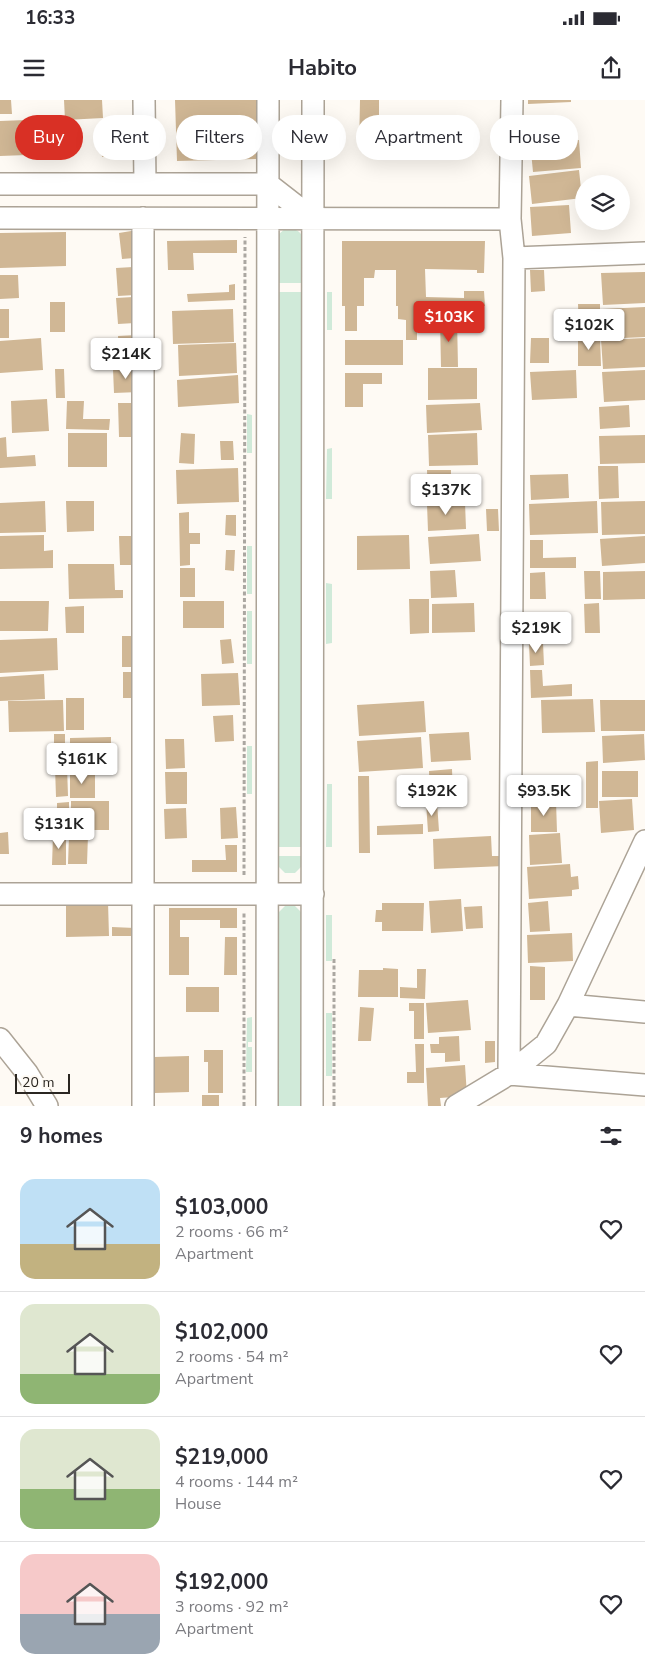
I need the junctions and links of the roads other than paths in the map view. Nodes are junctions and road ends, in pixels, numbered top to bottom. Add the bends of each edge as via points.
1 (144, 100) edge
2 (268, 100) edge
3 (313, 100) edge
4 (512, 100) edge
5 (144, 183) junction
6 (0, 184) edge
7 (268, 184) junction
8 (0, 218) edge
9 (143, 218) junction
10 (268, 219) junction
11 (313, 219) junction
12 (510, 219) junction
13 (645, 254) edge
14 (514, 258) junction
15 (645, 841) edge
16 (0, 894) edge
17 (143, 894) junction
18 (267, 894) junction
19 (313, 894) junction
20 (568, 1005) junction
21 (645, 1012) edge
22 (0, 1039) edge
23 (509, 1074) junction
24 (645, 1085) edge
25 (47, 1106) edge
26 (143, 1106) edge
27 (267, 1106) edge
28 (312, 1106) edge
29 (456, 1106) edge

1 - 5 street
2 - 7 street
3 - 11 street
4 - 12 street
5 - 6 street
5 - 7 street
7 - 10 street
7 - 11 street
8 - 9 street
9 - 10 street
9 - 17 street
10 - 11 street
10 - 18 street
11 - 12 street
11 - 19 street
12 - 14 street
13 - 14 street
14 - 23 street
15 - 20 street
16 - 17 street
17 - 18 street
17 - 26 street
18 - 19 street
18 - 27 street
19 - 28 street
20 - 21 street
20 - 23 street via 546,1044
22 - 25 street via 27,1072
23 - 24 street
23 - 29 street

